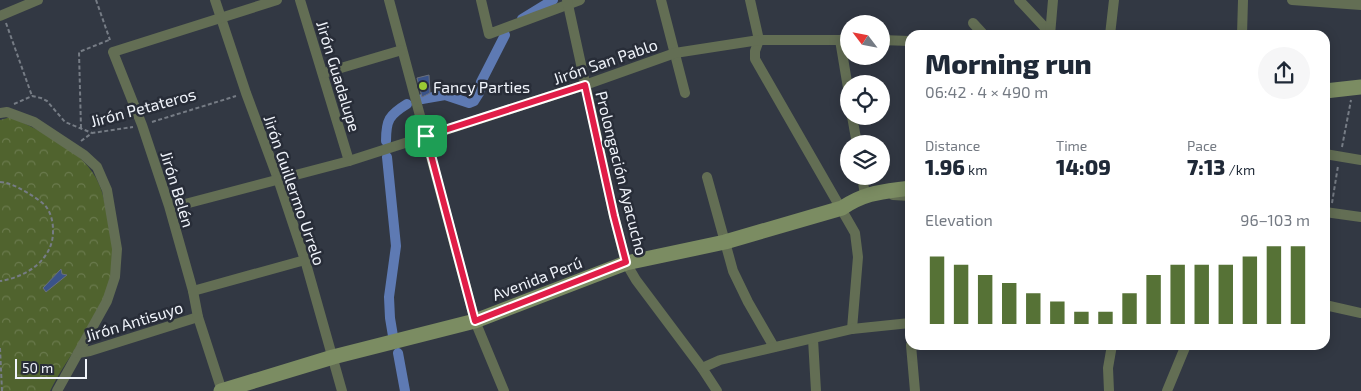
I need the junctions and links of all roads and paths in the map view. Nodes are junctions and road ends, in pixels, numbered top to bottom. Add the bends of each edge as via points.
1 (38, 0) edge
2 (96, 0) edge
3 (215, 0) edge
4 (277, 0) edge
5 (300, 0) edge
6 (389, 0) edge
7 (481, 0) edge
8 (580, 0) edge
9 (661, 0) edge
10 (750, 0) edge
11 (1018, 0) edge
12 (1052, 0) edge
13 (1114, 0) edge
14 (1242, 0) edge
15 (1292, 0) edge
16 (567, 2) edge
17 (1361, 4) edge
18 (1, 12) edge
19 (221, 18) junction
20 (973, 23) dead end
21 (979, 30) edge
22 (1046, 30) edge
23 (1050, 30) edge
24 (1111, 30) edge
25 (1242, 30) edge
26 (109, 40) junction
27 (759, 40) junction
28 (840, 40) edge
29 (890, 40) edge
30 (905, 41) edge
31 (402, 50) junction
32 (113, 52) junction
33 (675, 53) junction
34 (324, 73) junction
35 (585, 85) junction
36 (1361, 87) edge
37 (1330, 90) edge
38 (246, 93) junction
39 (685, 93) dead end
40 (32, 96) junction
41 (10, 108) dead end
42 (0, 113) edge
43 (142, 126) junction
44 (81, 128) junction
45 (92, 133) junction
46 (426, 136) junction
47 (78, 144) dead end
48 (1330, 155) edge
49 (1361, 160) edge
50 (349, 161) junction
51 (707, 177) dead end
52 (278, 179) junction
53 (0, 182) edge
54 (863, 185) edge
55 (905, 189) edge
56 (880, 192) junction
57 (865, 195) junction
58 (905, 196) edge
59 (185, 204) dead end
60 (842, 208) junction
61 (1330, 213) edge
62 (1361, 218) edge
63 (725, 242) junction
64 (305, 260) junction
65 (626, 262) junction
66 (0, 281) edge
67 (193, 291) junction
68 (1330, 306) edge
69 (1361, 313) edge
70 (198, 317) junction
71 (475, 321) junction
72 (905, 323) edge
73 (852, 329) junction
74 (813, 340) junction
75 (0, 348) edge
76 (774, 348) junction
77 (911, 350) edge
78 (1111, 350) edge
79 (1184, 350) edge
80 (78, 353) junction
81 (333, 357) junction
82 (702, 368) junction
83 (2, 391) edge
84 (57, 391) edge
85 (221, 391) edge
86 (342, 391) edge
87 (504, 391) edge
88 (717, 391) edge
89 (816, 391) edge
90 (915, 391) edge
91 (1109, 391) edge
92 (1167, 391) edge

1 - 18 street
2 - 26 path
3 - 19 street, Jirón Guillermo Urrelo
4 - 19 street
5 - 34 street, Jirón Guadalupe
6 - 31 street
7 - 16 street via 489,34
8 - 16 street
9 - 33 street
10 - 27 street
11 - 22 street
12 - 23 street
13 - 24 street
14 - 25 street
15 - 17 street
16 - 35 street, Prolongación Ayacucho
18 - 40 path
19 - 32 street
19 - 38 street, Jirón Guillermo Urrelo
20 - 21 street
26 - 32 path
26 - 44 path via 80,52
27 - 28 street, Jirón San Pablo
27 - 33 street, Jirón San Pablo
27 - 60 street via 755,59
29 - 30 street
31 - 34 street
31 - 46 street
32 - 43 street, Jirón Belén
33 - 35 street, Jirón San Pablo
33 - 39 street
34 - 50 street, Jirón Guadalupe
35 - 46 street, Jirón San Pablo
35 - 65 street, Prolongación Ayacucho
36 - 37 street
38 - 43 path, Jirón Petateros
38 - 52 street, Jirón Guillermo Urrelo
40 - 41 path
40 - 44 path via 48,101 65,122
42 - 80 street via 7,112 34,122 84,155 96,167 106,190 116,249 115,277 107,302
43 - 45 path, Jirón Petateros
43 - 67 street, Jirón Belén
44 - 45 path
45 - 47 path, Jirón Petateros
46 - 50 street, Jirón San Pablo
46 - 71 street
48 - 49 street
50 - 52 street, Jirón San Pablo
51 - 63 street
52 - 59 street, Jirón San Pablo
52 - 64 street, Jirón Guillermo Urrelo
53 - 66 path via 16,186 47,207 53,221 49,252 14,279
54 - 57 street
55 - 56 street, Avenida Perú
56 - 57 street, Avenida Perú
56 - 58 street
57 - 60 street, Avenida Perú
60 - 63 street, Avenida Perú
60 - 73 street via 857,243
61 - 62 street
63 - 65 street, Avenida Perú
63 - 76 street via 733,271
64 - 67 street
64 - 81 street, Jirón Guillermo Urrelo
65 - 71 street, Avenida Perú
65 - 82 street, Prolongación Ayacucho
67 - 70 street, Jirón Belén
68 - 69 street
70 - 80 street, Jirón Antisuyo
70 - 85 street, Jirón Belén
71 - 81 street, Avenida Perú
71 - 87 street
72 - 73 street
73 - 74 street
74 - 76 street
74 - 89 street
75 - 83 path
76 - 82 street via 720,360
77 - 90 street
78 - 91 street
79 - 92 street
80 - 84 street
81 - 85 street, Avenida Perú
81 - 86 street, Jirón Guillermo Urrelo
82 - 88 street, Prolongación Ayacucho

